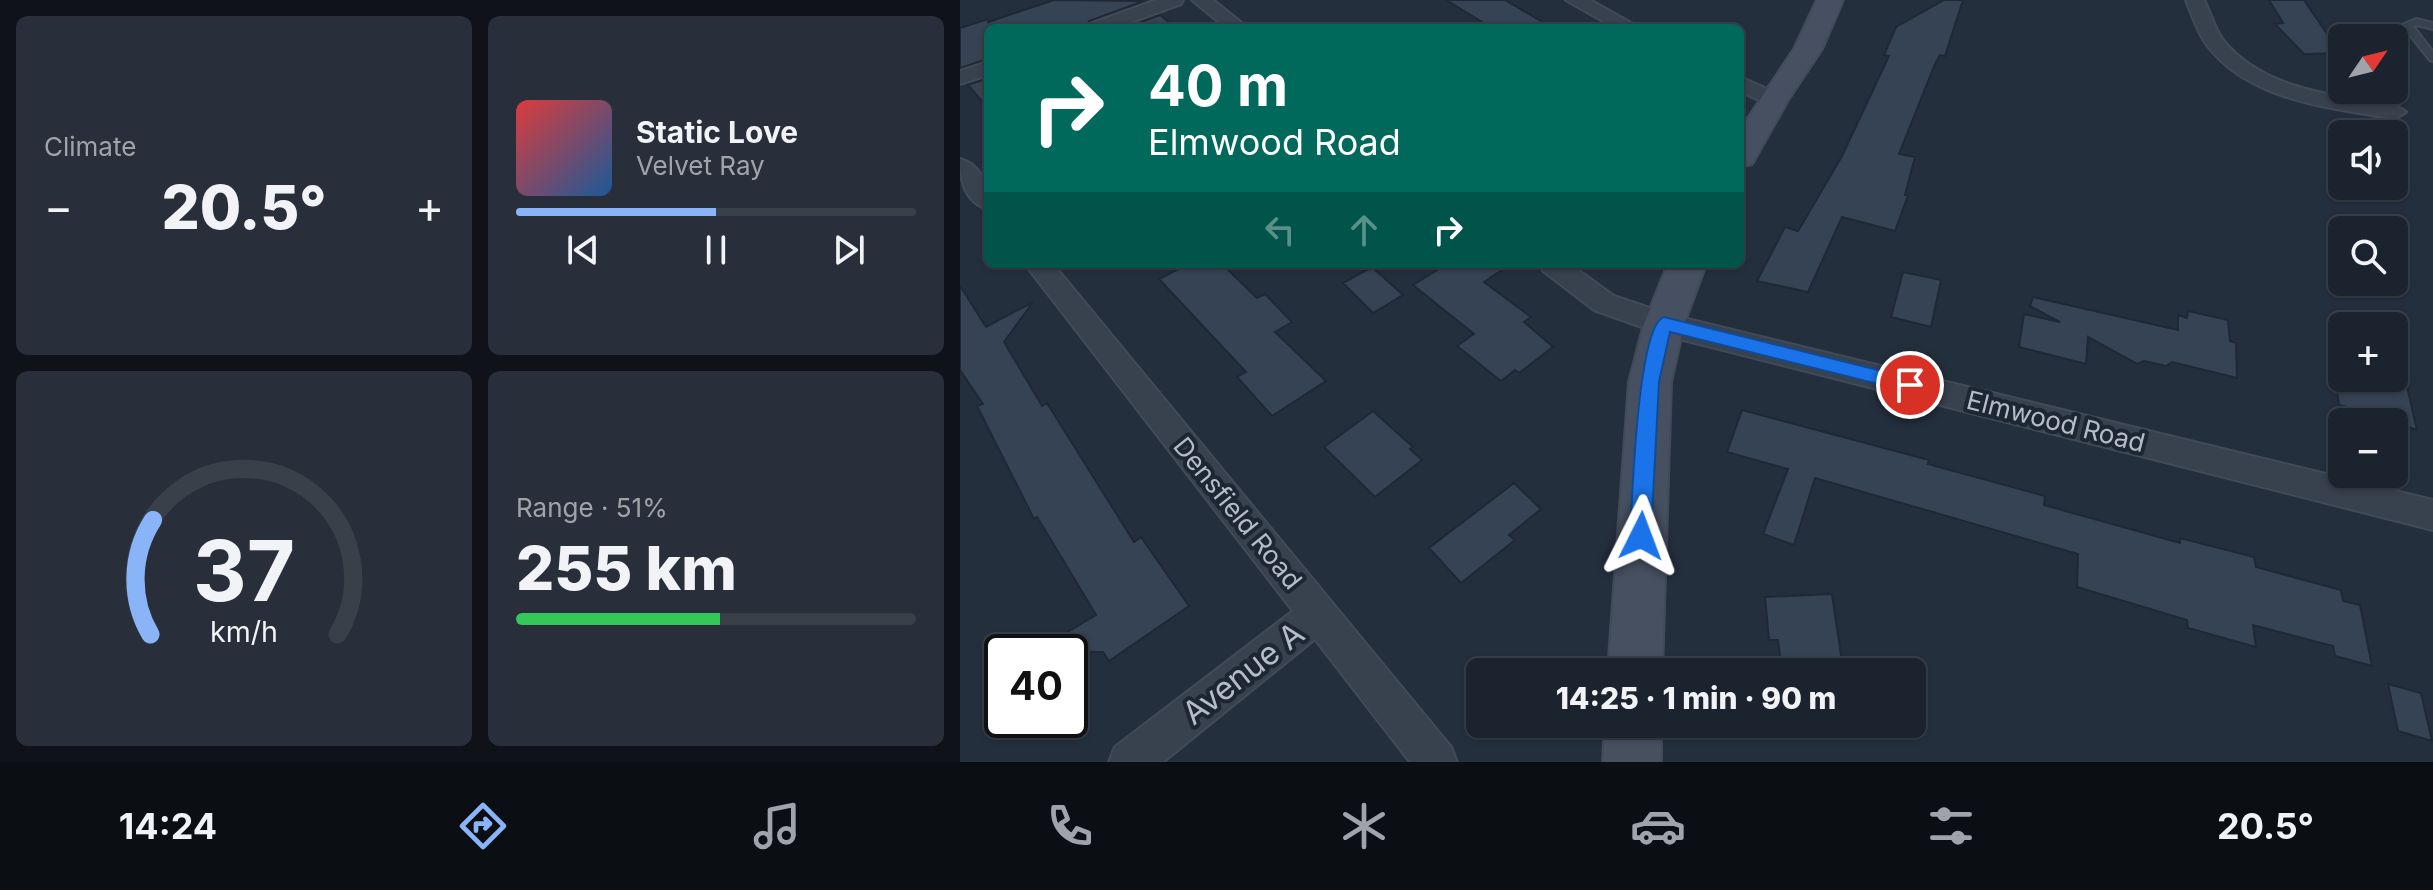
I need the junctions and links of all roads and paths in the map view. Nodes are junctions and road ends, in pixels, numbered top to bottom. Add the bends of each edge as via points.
1 (1174, 0) edge
2 (1201, 0) edge
3 (1575, 0) edge
4 (1830, 0) edge
5 (2195, 0) edge
6 (1108, 24) edge
7 (1233, 24) edge
8 (1622, 24) edge
9 (2433, 26) edge
10 (2433, 58) edge
11 (984, 69) edge
12 (960, 78) edge
13 (1744, 85) edge
14 (1773, 100) junction
15 (2395, 112) dead end
16 (1744, 150) edge
17 (960, 166) edge
18 (984, 196) edge
19 (1041, 268) edge
20 (1557, 268) edge
21 (1685, 268) edge
22 (1664, 324) junction
23 (2433, 515) edge
24 (1318, 614) junction
25 (1636, 658) edge
26 (1633, 738) edge
27 (1130, 762) edge
28 (1436, 762) edge
29 (1632, 762) edge

1 - 6 street
2 - 7 street
3 - 8 street
4 - 14 street via 1808,49
5 - 15 street via 2215,44 2240,66 2276,86
9 - 10 lane via 2407,25
11 - 12 street
13 - 14 street
14 - 16 street
17 - 18 street
19 - 24 street, Densfield Road
20 - 22 street, Elmwood Road via 1604,303
21 - 22 street
22 - 23 street, Elmwood Road
22 - 25 street via 1650,382
24 - 27 street, Avenue A
24 - 28 street, Densfield Road
26 - 29 street

